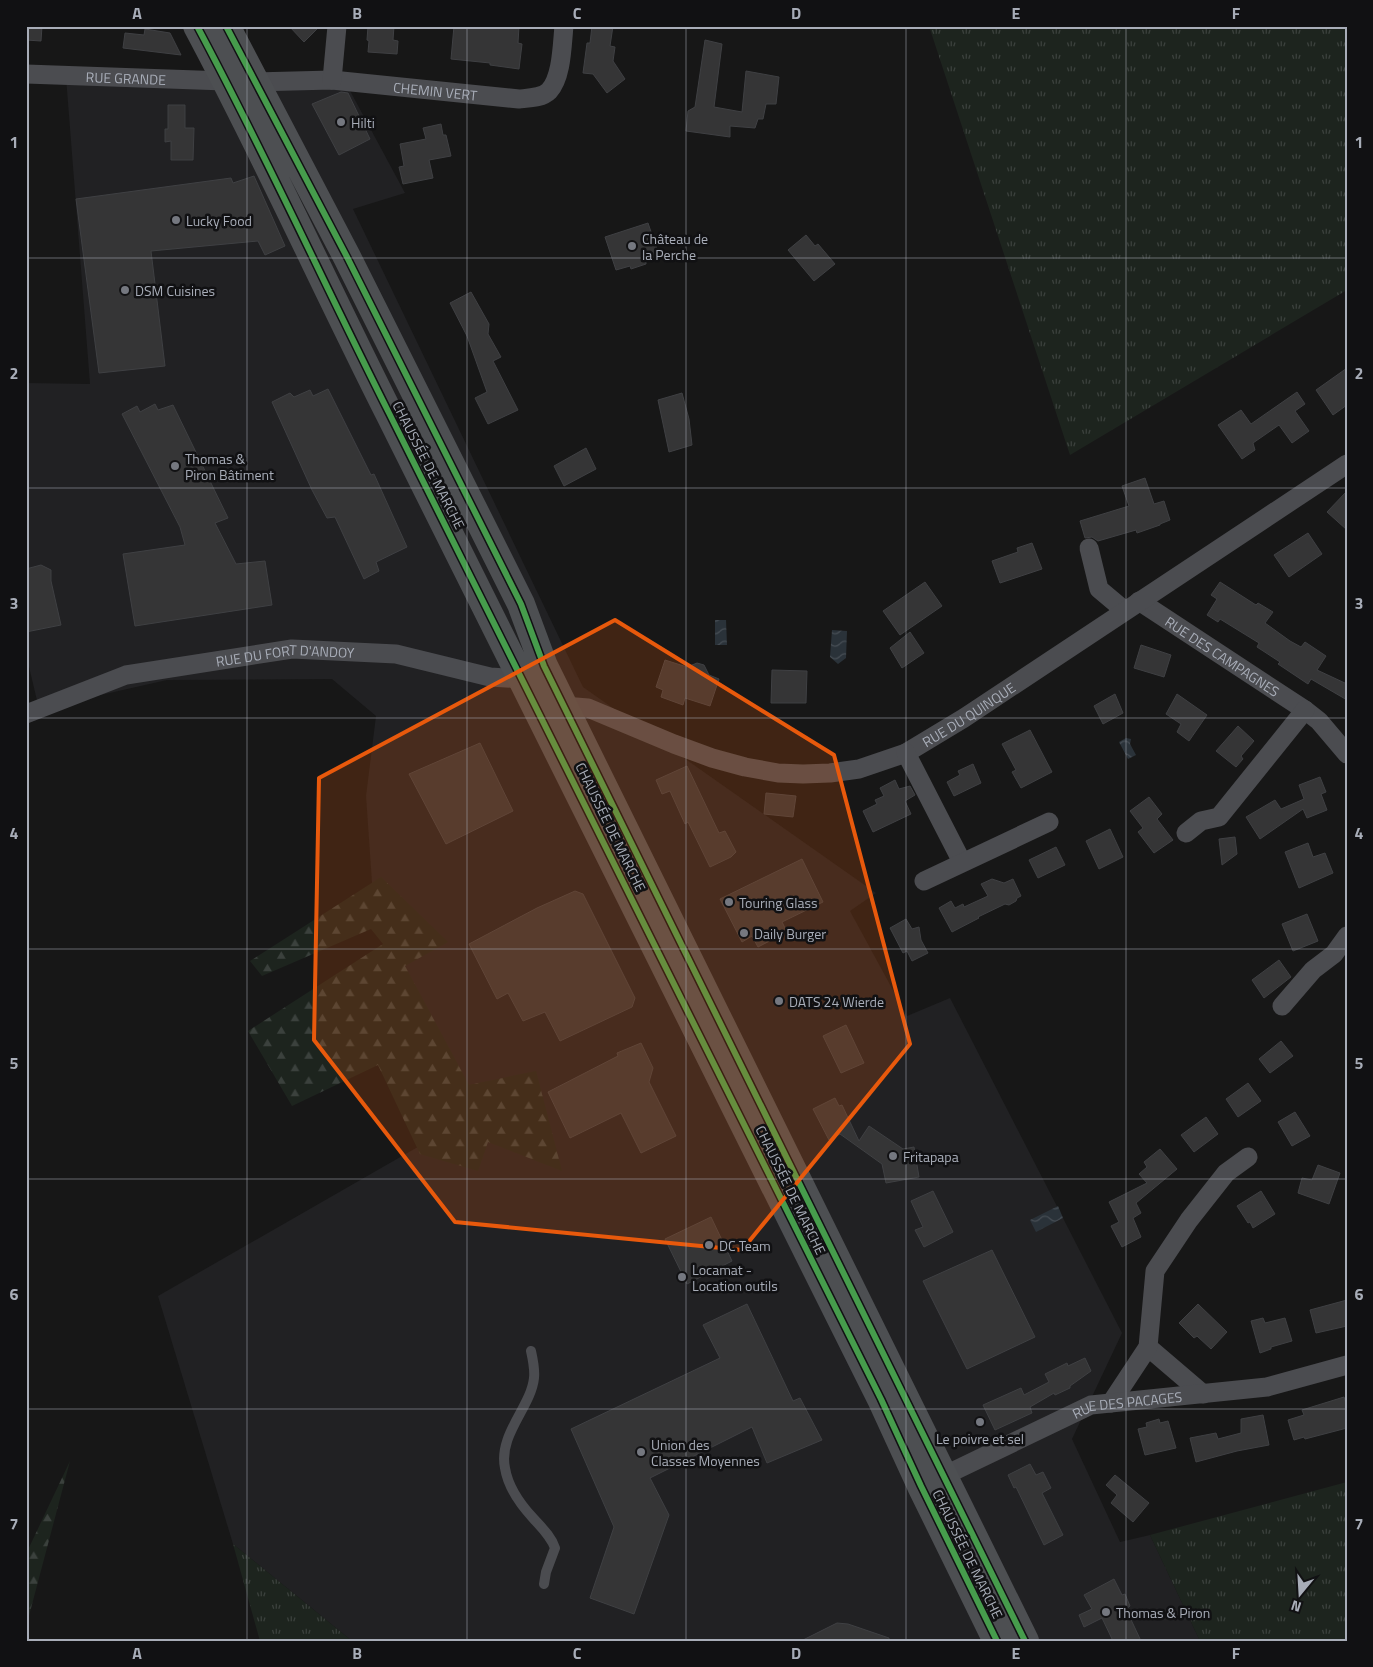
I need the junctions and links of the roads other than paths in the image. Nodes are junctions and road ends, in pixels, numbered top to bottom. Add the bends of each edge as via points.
1 (197, 26) edge
2 (226, 26) edge
3 (337, 26) edge
4 (564, 26) edge
5 (26, 74) edge
6 (226, 80) junction
7 (332, 80) junction
8 (254, 82) junction
9 (1347, 464) edge
10 (1089, 548) dead end
11 (1132, 605) junction
12 (533, 672) junction
13 (1305, 710) junction
14 (553, 711) junction
15 (26, 714) edge
16 (906, 752) junction
17 (1347, 754) edge
18 (1050, 822) dead end
19 (1186, 833) dead end
20 (962, 862) junction
21 (924, 881) dead end
22 (1347, 936) edge
23 (1282, 1006) dead end
24 (1248, 1157) dead end
25 (1148, 1347) junction
26 (531, 1351) dead end
27 (1347, 1365) edge
28 (1203, 1394) junction
29 (1111, 1403) junction
30 (932, 1481) junction
31 (544, 1584) dead end
32 (998, 1641) edge
33 (1025, 1641) edge

1 - 6 main road, CHAUSSÉE DE MARCHE
2 - 8 main road, CHAUSSÉE DE MARCHE
3 - 7 street
4 - 7 street, CHEMIN VERT via 558,74 548,91 535,98
5 - 6 street, RUE GRANDE
6 - 8 street, RUE GRANDE
6 - 12 main road, CHAUSSÉE DE MARCHE via 382,401
7 - 8 street, CHEMIN VERT
8 - 12 main road, CHAUSSÉE DE MARCHE via 347,257 516,595
9 - 11 street, RUE DU QUINQUE
10 - 11 street, RUE DES CAMPAGNES via 1099,589
11 - 13 street, RUE DES CAMPAGNES
11 - 16 street, RUE DU QUINQUE via 964,718
12 - 14 main road, CHAUSSÉE DE MARCHE
12 - 15 street, RUE DU FORT D'ANDOY via 490,677 396,654 292,649 126,675
13 - 17 street, RUE DES CAMPAGNES via 1319,721
13 - 19 street via 1219,817 1201,821
14 - 16 street, RUE DU QUINQUE via 588,708 712,758 778,773 830,773 859,769
14 - 30 main road, CHAUSSÉE DE MARCHE via 881,1399
16 - 20 street
18 - 20 street
20 - 21 street
22 - 23 street via 1334,954 1313,970
24 - 25 street via 1226,1172 1155,1271
25 - 28 street
25 - 29 street
26 - 31 lane via 532,1387 504,1451 504,1467 520,1501 555,1548
27 - 28 street, RUE DES PACAGES via 1267,1388
28 - 29 street, RUE DES PACAGES
29 - 30 street, RUE DES PACAGES via 1091,1405
30 - 32 main road, CHAUSSÉE DE MARCHE
30 - 33 main road, CHAUSSÉE DE MARCHE

